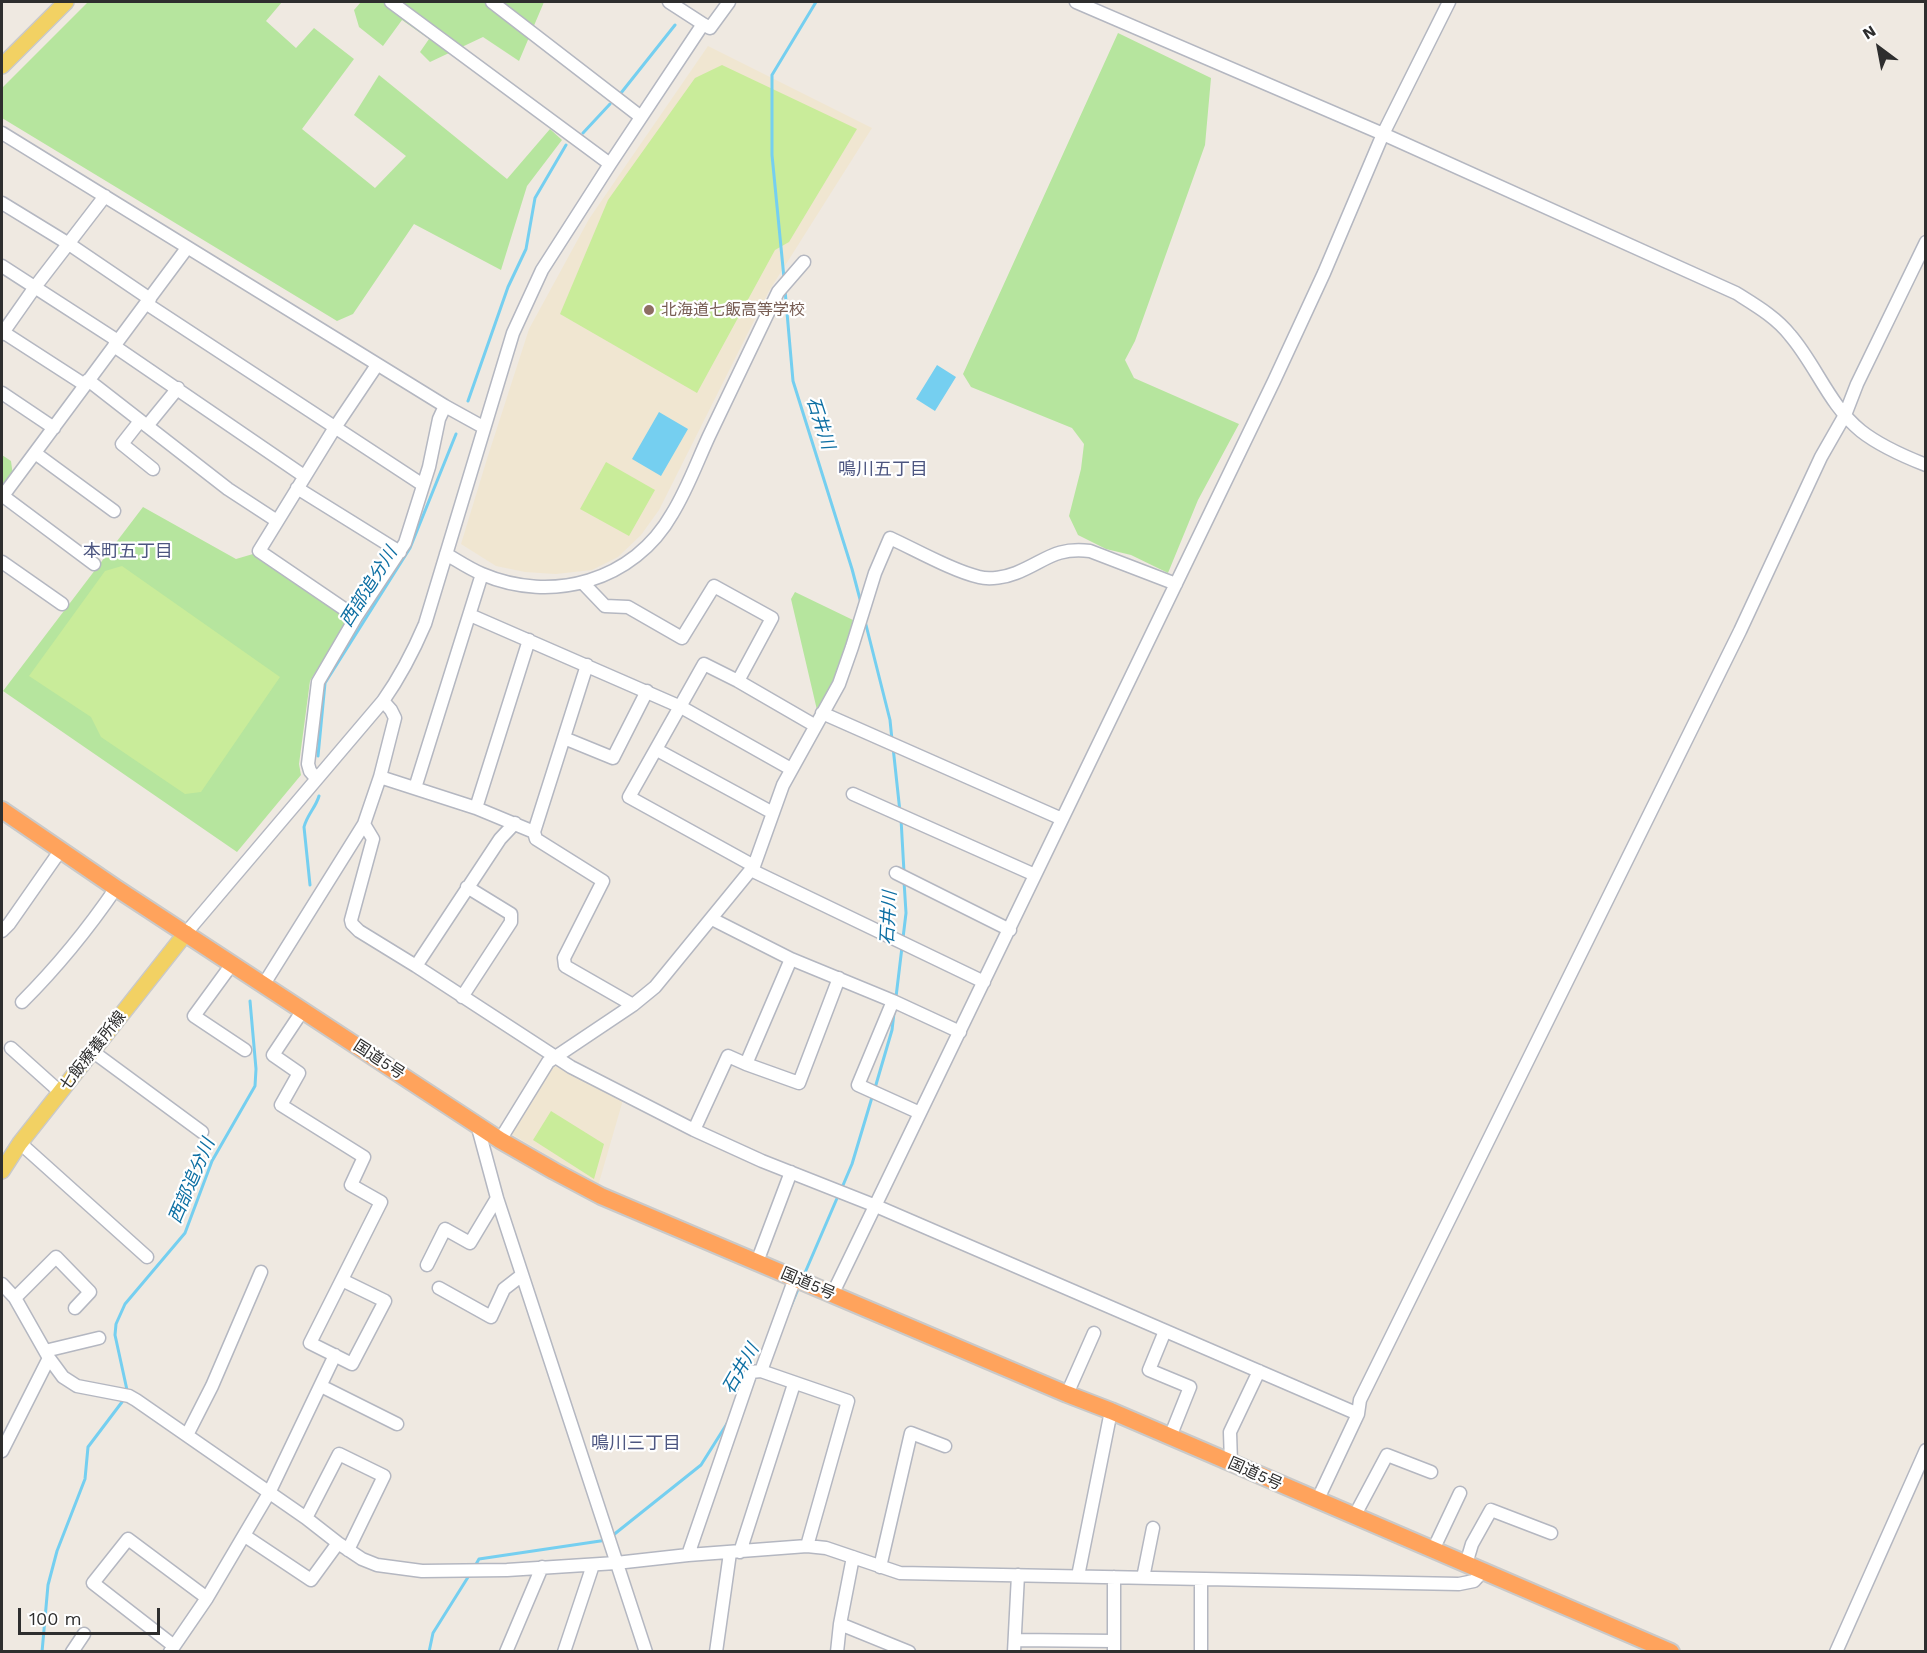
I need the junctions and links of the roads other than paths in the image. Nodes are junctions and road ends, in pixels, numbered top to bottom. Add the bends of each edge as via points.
1 (66, 2) edge
2 (391, 2) edge
3 (492, 2) edge
4 (669, 2) edge
5 (729, 2) edge
6 (1076, 2) edge
7 (1449, 2) edge
8 (703, 24) junction
9 (2, 66) edge
10 (641, 117) junction
11 (2, 133) edge
12 (1383, 134) junction
13 (610, 164) junction
14 (105, 196) junction
15 (2, 203) edge
16 (1926, 242) edge
17 (69, 244) junction
18 (188, 248) junction
19 (804, 262) dead end
20 (2, 266) edge
21 (35, 287) junction
22 (148, 301) junction
23 (2, 333) edge
24 (116, 343) junction
25 (377, 365) junction
26 (86, 383) junction
27 (178, 388) junction
28 (2, 393) edge
29 (445, 406) junction
30 (1845, 415) junction
31 (143, 423) junction
32 (483, 427) junction
33 (54, 428) junction
34 (334, 429) junction
35 (35, 453) junction
36 (1926, 465) edge
37 (153, 469) dead end
38 (304, 476) junction
39 (423, 485) junction
40 (297, 488) junction
41 (2, 497) edge
42 (114, 511) dead end
43 (277, 521) junction
44 (400, 552) junction
45 (446, 554) junction
46 (2, 562) edge
47 (94, 564) dead end
48 (482, 574) junction
49 (583, 583) junction
50 (1176, 584) junction
51 (62, 604) dead end
52 (470, 615) junction
53 (356, 617) junction
54 (530, 640) junction
55 (587, 665) junction
56 (738, 681) junction
57 (647, 691) junction
58 (383, 701) junction
59 (681, 707) junction
60 (822, 713) junction
61 (814, 725) junction
62 (564, 738) junction
63 (657, 750) junction
64 (791, 769) junction
65 (380, 777) junction
66 (316, 778) junction
67 (415, 788) junction
68 (853, 794) dead end
69 (476, 808) junction
70 (773, 813) junction
71 (4, 816) edge
72 (1062, 819) junction
73 (515, 823) junction
74 (364, 824) junction
75 (534, 832) junction
76 (60, 851) junction
77 (753, 868) junction
78 (896, 873) dead end
79 (1035, 875) junction
80 (467, 886) junction
81 (116, 888) junction
82 (712, 919) junction
83 (1010, 930) junction
84 (2, 931) edge
85 (186, 933) junction
86 (791, 959) junction
87 (232, 963) junction
88 (416, 966) junction
89 (839, 978) junction
90 (984, 982) junction
91 (264, 984) junction
92 (462, 997) junction
93 (893, 1001) junction
94 (22, 1002) dead end
95 (633, 1005) junction
96 (303, 1010) junction
97 (960, 1032) junction
98 (11, 1048) dead end
99 (245, 1050) dead end
100 (93, 1051) junction
101 (554, 1056) junction
102 (746, 1064) junction
103 (60, 1092) junction
104 (920, 1113) junction
105 (477, 1124) junction
106 (694, 1131) junction
107 (202, 1132) dead end
108 (500, 1140) junction
109 (20, 1143) junction
110 (2, 1171) edge
111 (791, 1172) junction
112 (497, 1198) junction
113 (876, 1206) junction
114 (147, 1257) dead end
115 (757, 1262) junction
116 (427, 1265) dead end
117 (261, 1272) dead end
118 (522, 1275) junction
119 (795, 1278) junction
120 (342, 1280) junction
121 (2, 1284) edge
122 (439, 1288) dead end
123 (832, 1295) junction
124 (15, 1298) junction
125 (75, 1308) dead end
126 (1165, 1331) junction
127 (1094, 1333) dead end
128 (99, 1338) dead end
129 (47, 1354) junction
130 (335, 1355) junction
131 (761, 1371) junction
132 (1259, 1371) junction
133 (794, 1384) junction
134 (321, 1386) junction
135 (1067, 1394) junction
136 (1111, 1411) junction
137 (1358, 1414) junction
138 (397, 1424) dead end
139 (187, 1435) junction
140 (1170, 1437) junction
141 (945, 1446) dead end
142 (1926, 1450) edge
143 (2, 1451) edge
144 (1231, 1463) junction
145 (1431, 1472) dead end
146 (270, 1493) junction
147 (1460, 1493) dead end
148 (1317, 1501) junction
149 (1355, 1515) junction
150 (306, 1518) junction
151 (1153, 1528) dead end
152 (1551, 1533) dead end
153 (245, 1536) junction
154 (807, 1546) junction
155 (343, 1547) junction
156 (1433, 1550) junction
157 (735, 1552) junction
158 (688, 1555) junction
159 (853, 1557) junction
160 (616, 1563) junction
161 (1466, 1564) junction
162 (593, 1565) junction
163 (542, 1567) junction
164 (880, 1567) junction
165 (1483, 1571) junction
166 (1018, 1575) junction
167 (1078, 1576) junction
168 (1114, 1576) junction
169 (1143, 1578) junction
170 (1201, 1579) junction
171 (207, 1598) junction
172 (840, 1624) junction
173 (84, 1634) dead end
174 (1015, 1646) edge
175 (1114, 1646) edge
176 (172, 1649) edge
177 (72, 1652) edge
178 (506, 1652) edge
179 (564, 1652) edge
180 (646, 1652) edge
181 (716, 1652) edge
182 (837, 1652) edge
183 (909, 1652) edge
184 (1201, 1652) edge
185 (1671, 1652) edge
186 (1836, 1652) edge

1 - 9 main road
2 - 13 street
3 - 10 street
4 - 8 street
5 - 8 street via 710,28
6 - 12 street
7 - 12 street
8 - 10 street
10 - 13 street
11 - 14 street
12 - 30 street via 1736,293 1762,309 1791,335
12 - 50 street via 1319,284
13 - 32 street via 529,296
14 - 17 street
14 - 18 street
15 - 17 street
16 - 30 street
17 - 21 street
17 - 22 street
18 - 22 street
18 - 25 street
19 - 49 street via 778,292 672,515 637,556 620,568
20 - 21 street
21 - 23 street
21 - 24 street
22 - 24 street
22 - 34 street
23 - 26 street
24 - 26 street
24 - 27 street
25 - 29 street
25 - 34 street
26 - 31 street
26 - 33 street
27 - 31 street
27 - 38 street
28 - 33 street
29 - 32 street
29 - 39 street
30 - 36 street via 1876,442
30 - 137 street via 1360,1400
31 - 37 street via 122,444
31 - 43 street via 228,489
32 - 45 street
33 - 35 street
34 - 38 street
34 - 39 street
35 - 41 street
35 - 42 street
38 - 40 street
39 - 44 street
40 - 43 street
40 - 44 street
41 - 47 street
43 - 53 street via 259,551
44 - 53 street
45 - 48 street
45 - 58 street via 425,624 411,656
46 - 51 street
48 - 49 street via 536,587
48 - 52 street
49 - 56 street via 605,606 628,607 682,638 714,586 772,618
50 - 60 street via 1090,551 1077,550 1052,554 1014,574 981,578 890,538 838,684
50 - 72 street
52 - 54 street
52 - 67 street
53 - 66 street via 318,682 308,764
54 - 55 street
54 - 69 street
55 - 57 street
55 - 62 street
56 - 59 street via 704,664
56 - 61 street
57 - 59 street
57 - 62 street via 613,758
58 - 65 street via 395,718
58 - 66 street
59 - 63 street
59 - 64 street
60 - 61 street
60 - 72 street
61 - 64 street
62 - 75 street
63 - 70 street
63 - 77 street via 629,798
64 - 70 street
65 - 67 street
65 - 74 street
66 - 85 street
67 - 69 street
68 - 79 street
69 - 73 street
70 - 77 street
71 - 76 highway, 国道5号
72 - 79 street
73 - 75 street
73 - 80 street
74 - 88 street via 373,839 352,924
74 - 91 street
75 - 95 street via 536,839 603,881 564,958 565,966
76 - 81 highway, 国道5号
76 - 84 street
77 - 82 street
77 - 90 street
78 - 83 street
79 - 83 street
80 - 88 street
80 - 92 street via 511,914 511,922
81 - 85 highway, 国道5号
81 - 94 street
82 - 86 street
82 - 95 street via 655,987
83 - 90 street
85 - 87 highway, 国道5号
85 - 100 main road, 七飯療養所線
86 - 89 street
86 - 102 street
87 - 91 highway, 国道5号
87 - 99 street via 194,1017
88 - 92 street
89 - 93 street
89 - 102 street via 799,1083
90 - 97 street
91 - 96 highway, 国道5号
92 - 101 street
93 - 97 street
93 - 104 street via 858,1085
95 - 101 street
96 - 105 highway, 国道5号
96 - 120 street via 273,1055 299,1073 281,1105 364,1157 351,1185 381,1202
97 - 104 street
98 - 103 street
100 - 103 main road, 七飯療養所線
100 - 107 street
101 - 106 street
101 - 108 street
102 - 106 street via 728,1056
103 - 109 main road, 七飯療養所線
104 - 113 street
105 - 108 highway, 国道5号
105 - 112 street
106 - 111 street
108 - 115 highway, 国道5号 via 601,1196
109 - 110 main road, 七飯療養所線
109 - 114 street
111 - 113 street
111 - 115 street
112 - 116 street via 470,1243 446,1229
112 - 118 street
113 - 123 street
113 - 126 street
115 - 119 highway, 国道5号
117 - 139 street
118 - 122 street via 504,1289 491,1317
118 - 160 street
119 - 123 highway, 国道5号
119 - 131 street
120 - 130 street via 310,1343
120 - 130 street via 385,1301 352,1364
121 - 124 street
123 - 135 highway, 国道5号
124 - 125 street via 56,1257 90,1292
124 - 129 street
126 - 132 street
126 - 140 street via 1149,1370 1190,1387
127 - 135 street
128 - 129 street
129 - 139 street via 63,1377 77,1386 129,1396
129 - 143 street
130 - 134 street
131 - 133 street
131 - 158 street via 751,1372
132 - 137 street
132 - 144 street via 1230,1432
133 - 154 street via 848,1401
133 - 157 street
134 - 138 street
134 - 146 street
135 - 136 highway, 国道5号
136 - 140 highway, 国道5号
136 - 167 street
137 - 148 street
139 - 146 street
140 - 144 highway, 国道5号
141 - 164 street via 911,1433
142 - 186 street
144 - 148 highway, 国道5号
145 - 149 street via 1387,1455
146 - 150 street
146 - 153 street
147 - 156 street
148 - 149 highway, 国道5号
149 - 156 highway, 国道5号
150 - 155 street
150 - 155 street via 339,1454 384,1476
151 - 169 street
152 - 161 street via 1491,1510
153 - 155 street via 311,1580
153 - 171 street
154 - 157 street
154 - 159 street
155 - 163 street via 377,1565 422,1571
156 - 161 highway, 国道5号
157 - 158 street
157 - 181 street
158 - 160 street
159 - 164 street
159 - 172 street
160 - 162 street
160 - 180 street
161 - 165 highway, 国道5号
162 - 163 street
162 - 179 street
163 - 178 street
164 - 166 street via 900,1573
165 - 170 street via 1474,1581 1459,1584
165 - 185 highway, 国道5号
166 - 167 street
166 - 174 street
167 - 168 street
168 - 169 street
168 - 175 street
169 - 170 street
170 - 184 street
171 - 176 street
171 - 176 street via 128,1539 93,1584
172 - 182 street
172 - 183 street
173 - 177 street
174 - 175 street

